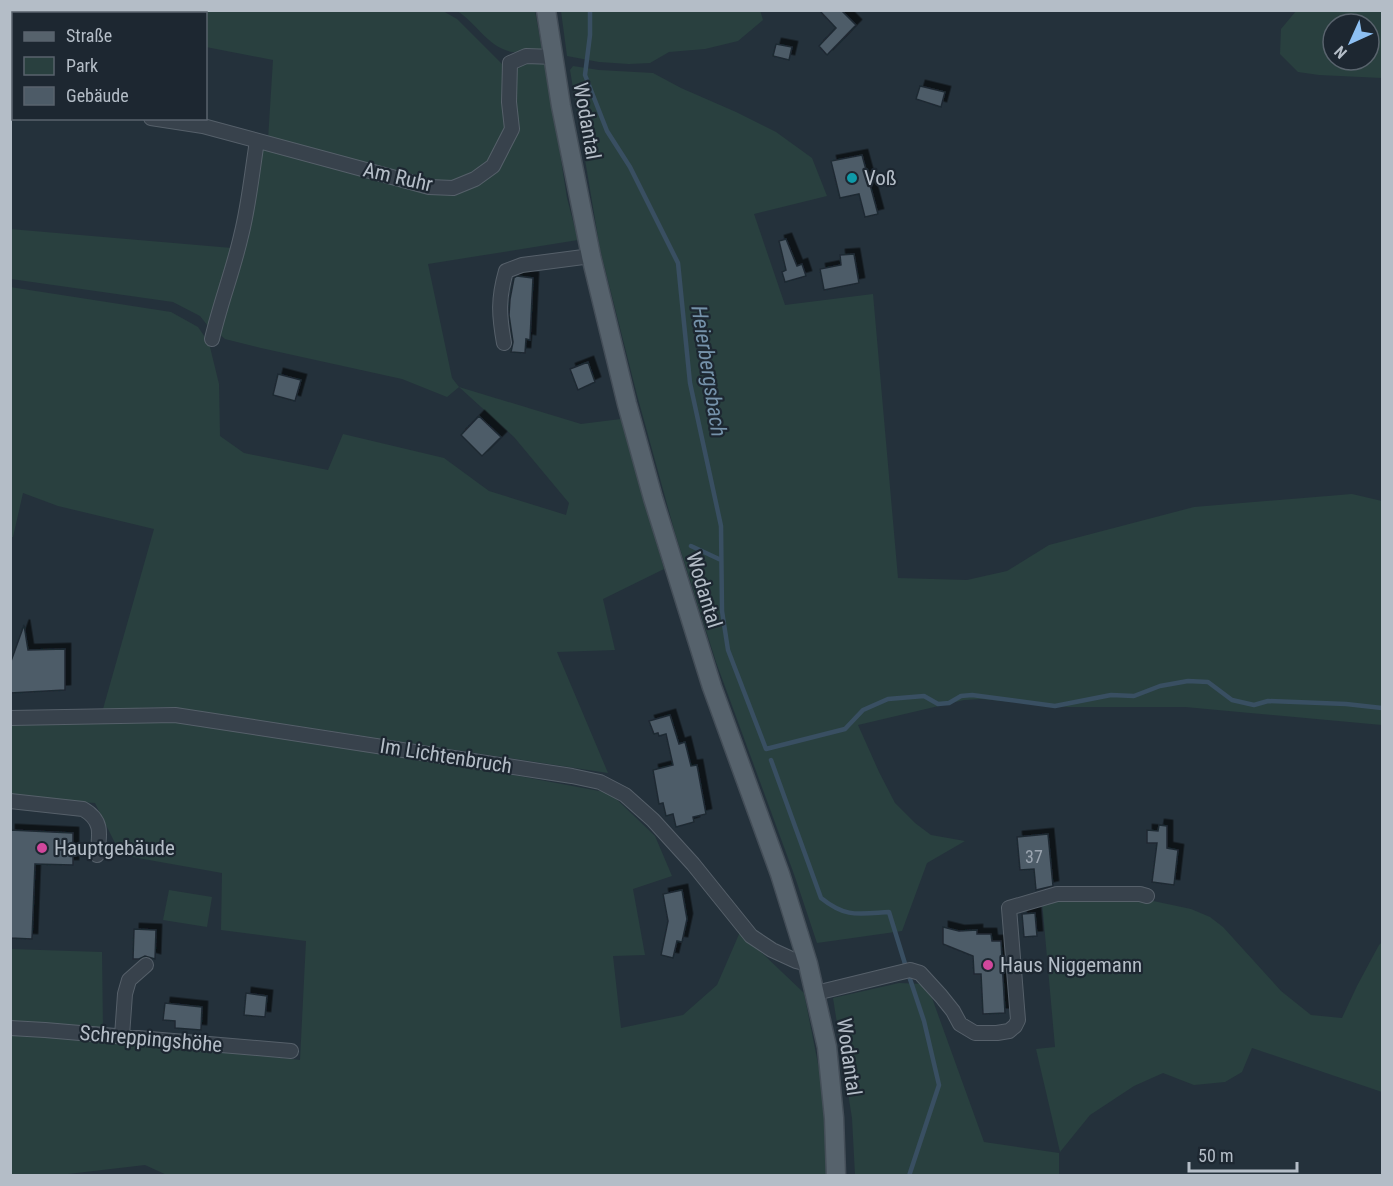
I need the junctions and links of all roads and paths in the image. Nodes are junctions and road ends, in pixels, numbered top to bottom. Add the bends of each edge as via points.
1 (546, 10) edge
2 (554, 57) junction
3 (164, 120) edge
4 (257, 141) junction
5 (591, 256) junction
6 (212, 339) dead end
7 (504, 343) dead end
8 (10, 718) edge
9 (10, 801) edge
10 (97, 855) dead end
11 (1147, 896) dead end
12 (808, 964) junction
13 (146, 965) dead end
14 (816, 993) junction
15 (10, 1028) edge
16 (122, 1036) junction
17 (291, 1051) dead end
18 (836, 1176) edge

1 - 2 main road, Wodantal
2 - 4 street, Am Ruhr via 526,56 510,63 512,129 493,166 453,188 429,187
2 - 5 main road, Wodantal
3 - 4 street, Am Ruhr
4 - 6 street via 242,235
5 - 7 street via 522,265 506,271 499,317
5 - 12 main road, Wodantal via 630,415 680,588
8 - 12 street, Im Lichtenbruch via 175,715 600,782 626,795 653,820 751,936 772,950
9 - 10 street via 83,809 99,825
11 - 14 street via 1057,894 1009,908 1018,1020 1009,1031 975,1033 967,1029 920,973 910,970
12 - 14 main road, Wodantal
13 - 16 street via 129,980 124,994
14 - 18 main road, Wodantal via 827,1047
15 - 16 street, Schreppingshöhe
16 - 17 street, Schreppingshöhe

